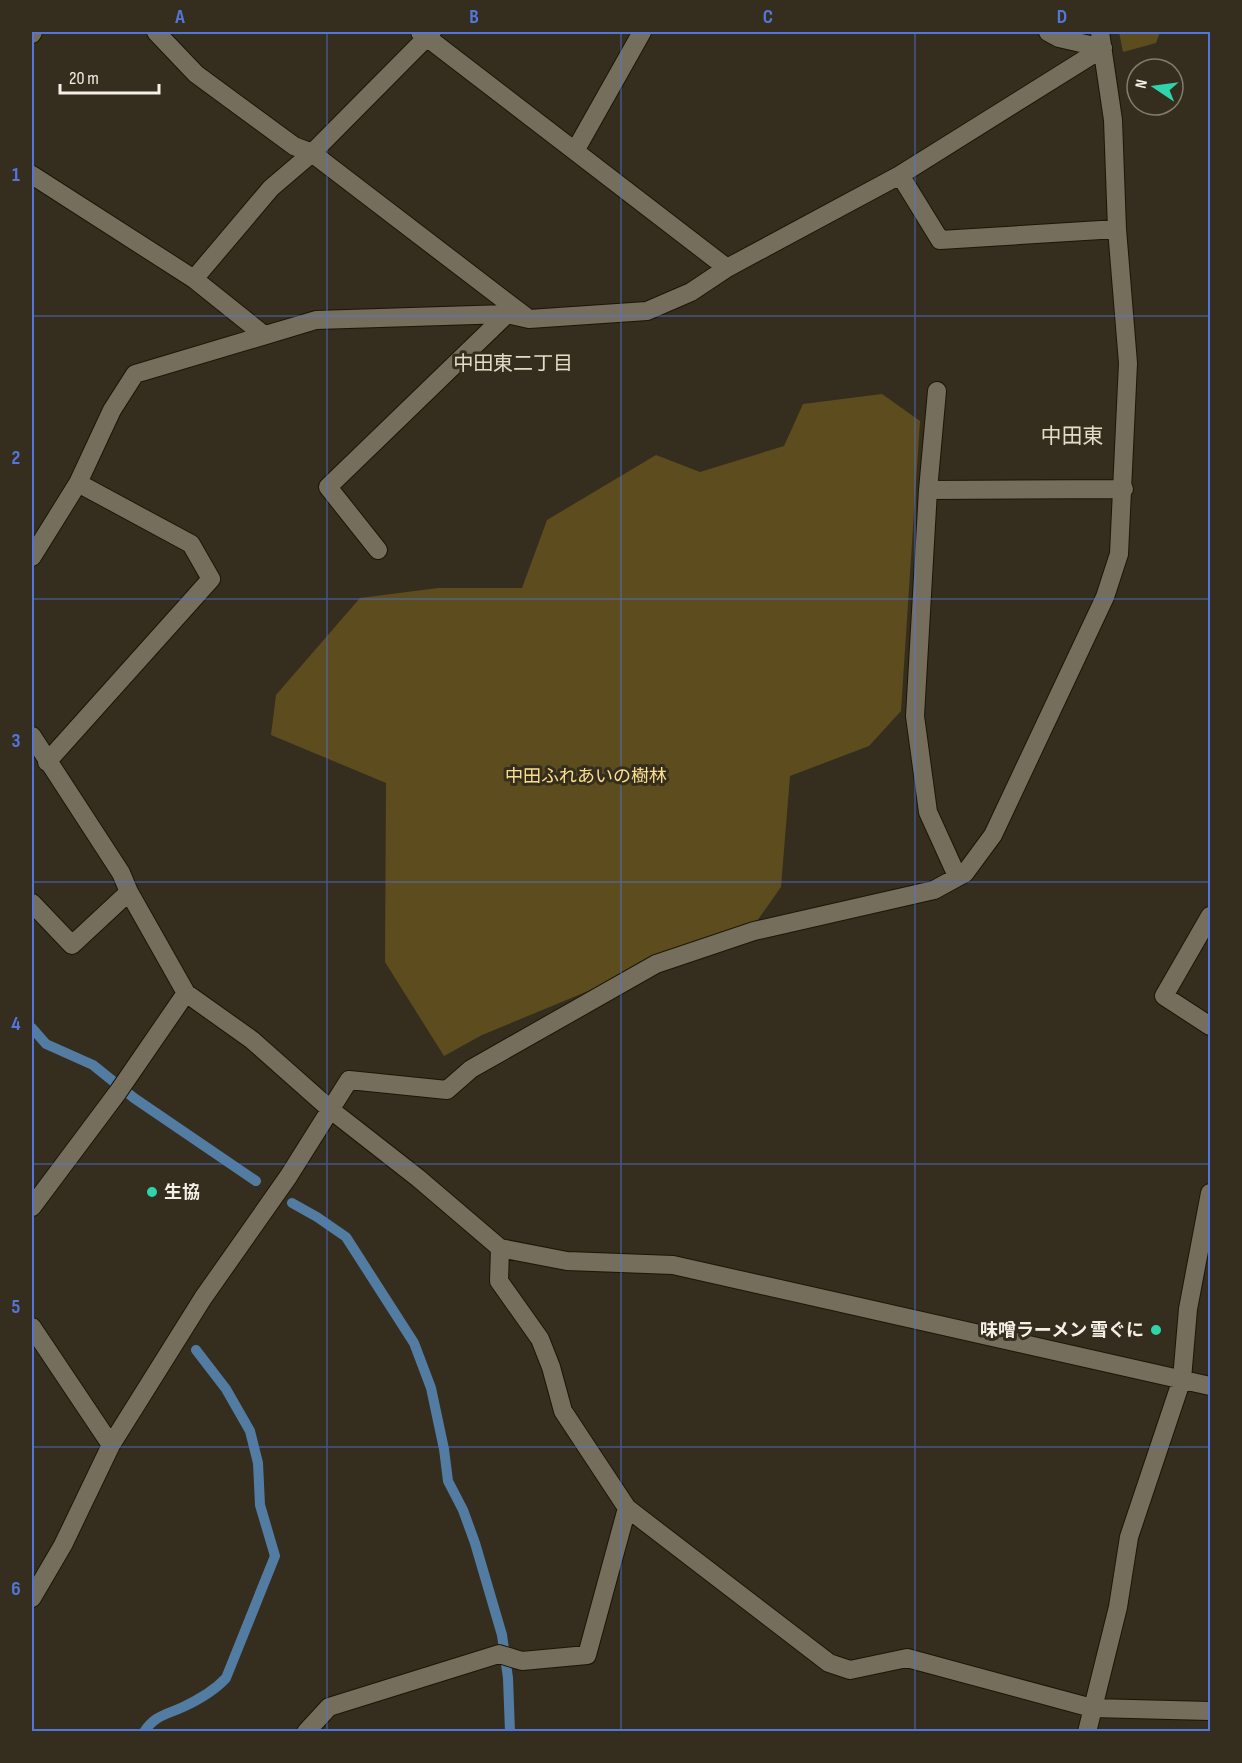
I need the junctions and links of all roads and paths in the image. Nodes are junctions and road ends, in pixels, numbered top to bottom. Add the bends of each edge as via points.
1 (156, 32) edge
2 (642, 32) edge
3 (1048, 32) edge
4 (427, 34) edge
5 (1101, 40) edge
6 (575, 151) junction
7 (312, 153) junction
8 (32, 175) edge
9 (900, 175) junction
10 (1117, 229) junction
11 (727, 268) junction
12 (194, 279) junction
13 (507, 315) junction
14 (529, 319) junction
15 (264, 335) junction
16 (937, 391) dead end
17 (78, 483) junction
18 (1124, 489) junction
19 (928, 490) junction
20 (378, 550) dead end
21 (32, 557) edge
22 (32, 736) edge
23 (47, 762) junction
24 (957, 876) junction
25 (129, 892) junction
26 (32, 903) edge
27 (1210, 916) edge
28 (186, 993) junction
29 (1210, 1026) edge
30 (331, 1110) junction
31 (1210, 1193) edge
32 (32, 1207) edge
33 (500, 1248) junction
34 (32, 1327) edge
35 (1182, 1379) junction
36 (1210, 1386) edge
37 (111, 1445) junction
38 (627, 1508) junction
39 (32, 1598) edge
40 (1092, 1708) junction
41 (1210, 1711) edge
42 (307, 1731) edge
43 (1087, 1731) edge

1 - 7 street via 196,74 294,146
2 - 6 street
3 - 5 street via 1059,38
4 - 6 street
4 - 7 street
5 - 9 street
5 - 10 street via 1113,120
6 - 11 street
7 - 12 street via 271,188
7 - 14 street
8 - 12 street
9 - 10 street via 940,240
9 - 11 street
10 - 18 street via 1128,363
11 - 14 street via 691,292 647,311
12 - 15 street
13 - 14 street
13 - 15 street via 316,320
13 - 20 street via 328,487
15 - 17 street via 135,374 112,410
16 - 19 street
17 - 21 street
17 - 23 street via 191,544 211,579
18 - 19 street
18 - 24 street via 1119,554 1105,597 993,835 965,873
19 - 24 street via 915,716 928,812
22 - 23 street
23 - 25 street via 121,873
24 - 30 street via 934,891 754,931 656,964 471,1069 447,1090 350,1080
25 - 26 street via 72,945
25 - 28 street
27 - 29 street via 1164,996
28 - 30 street via 252,1040
28 - 32 street
30 - 33 street
30 - 37 street via 203,1298
31 - 35 street via 1188,1310
33 - 35 street via 567,1261 684,1268
33 - 38 street via 499,1281 540,1339 563,1411
34 - 37 street
35 - 36 street
35 - 40 street via 1128,1537 1118,1606
37 - 39 street via 63,1545
38 - 40 street via 829,1663 850,1670 907,1658
38 - 42 street via 586,1655 522,1661 499,1654 330,1707
40 - 41 street
40 - 43 street

